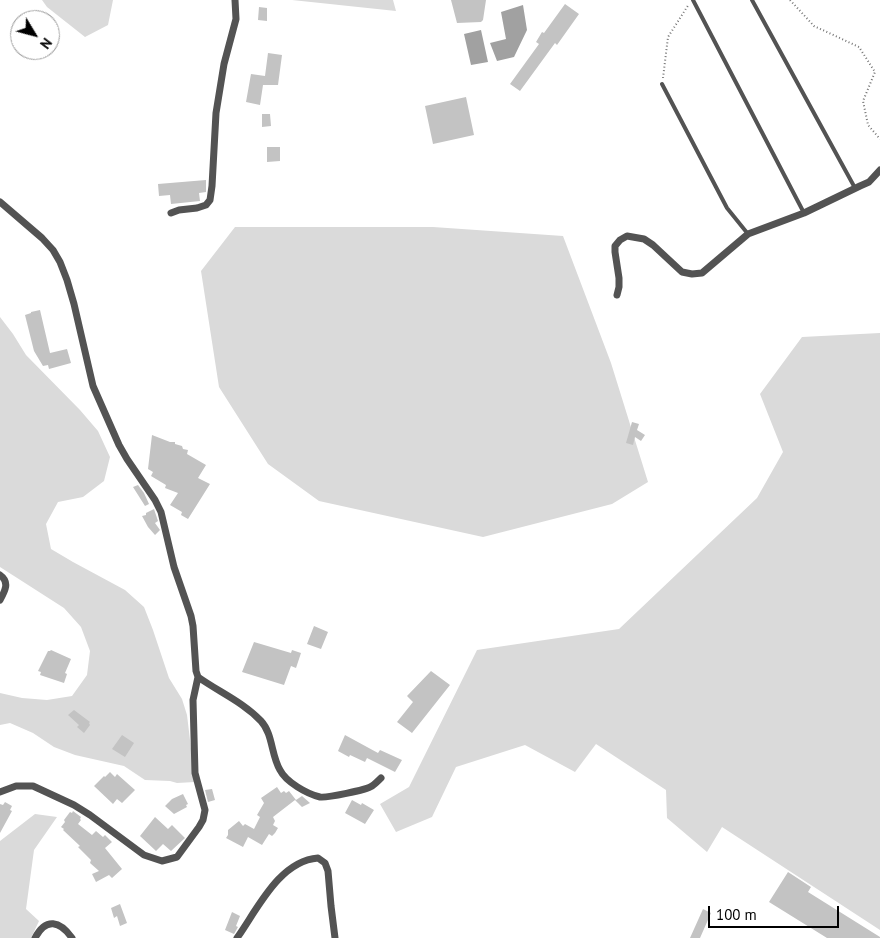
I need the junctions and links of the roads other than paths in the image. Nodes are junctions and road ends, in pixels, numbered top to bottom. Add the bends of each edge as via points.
1 (235, 0) edge
2 (692, 0) edge
3 (752, 0) edge
4 (662, 84) road end
5 (880, 170) edge
6 (855, 188) junction
7 (0, 202) edge
8 (171, 213) dead end
9 (804, 213) junction
10 (748, 234) junction
11 (617, 296) dead end
12 (0, 575) edge
13 (0, 600) edge
14 (198, 677) junction
15 (381, 778) dead end
16 (0, 792) edge
17 (35, 938) edge
18 (72, 938) edge
19 (237, 938) edge
20 (335, 938) edge

1 - 8 street via 236,19 216,113 210,200 206,205
2 - 9 lane
3 - 6 lane
4 - 10 lane via 727,208
5 - 6 street via 869,182
6 - 9 street
7 - 14 street via 42,238 60,262 74,304 93,386 123,452 161,512 174,567 191,616
9 - 10 street
10 - 11 street via 702,273 692,274 682,272 644,239 627,236 615,246 619,278
12 - 13 street via 6,583
14 - 15 street via 251,711 263,723 280,771 288,781 311,794 326,797 366,788
14 - 16 street via 192,700 195,773 205,810 199,828 177,857 162,861 144,855 90,815 33,786 16,786
17 - 18 street via 44,926 53,923 65,929
19 - 20 street via 267,892 292,867 309,858 318,858 328,871

